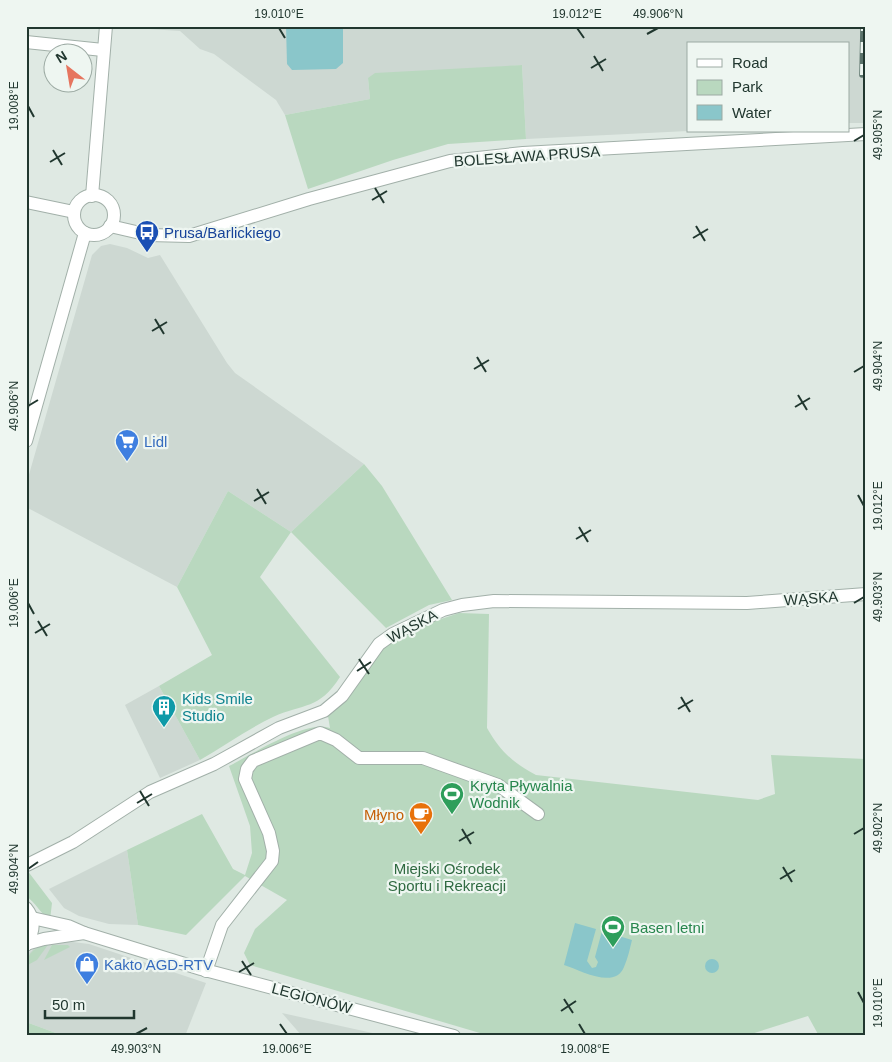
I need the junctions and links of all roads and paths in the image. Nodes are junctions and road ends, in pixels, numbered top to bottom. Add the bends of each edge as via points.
1 (106, 26) edge
2 (26, 42) edge
3 (103, 50) junction
4 (866, 134) edge
5 (92, 196) junction
6 (26, 202) edge
7 (74, 212) junction
8 (110, 226) junction
9 (84, 233) junction
10 (26, 442) edge
11 (866, 594) edge
12 (319, 714) junction
13 (320, 733) junction
14 (538, 814) dead end
15 (28, 865) dead end
16 (29, 913) edge
17 (84, 933) junction
18 (26, 944) edge
19 (206, 970) junction
20 (454, 1036) edge

1 - 3 street
2 - 3 street
3 - 5 street
4 - 8 street, BOLESŁAWA PRUSA via 524,152 450,161 189,236 150,235
5 - 7 street via 80,201
5 - 8 street via 104,198 112,208 114,214
6 - 7 street
7 - 9 street via 76,224
8 - 9 street via 102,233
9 - 10 street
11 - 12 street, WĄSKA via 747,604 494,602 462,605 416,621 379,644 342,696
12 - 13 street
12 - 15 street, WĄSKA via 278,728 214,764 150,792 73,842
13 - 14 street via 336,740 359,758 422,758 498,785
13 - 19 street via 253,761 247,768 245,780 269,833 272,861 222,926
16 - 17 street, LEGIONÓW
16 - 18 street via 31,936
17 - 18 street, LEGIONÓW
17 - 19 street, LEGIONÓW
19 - 20 street, LEGIONÓW

